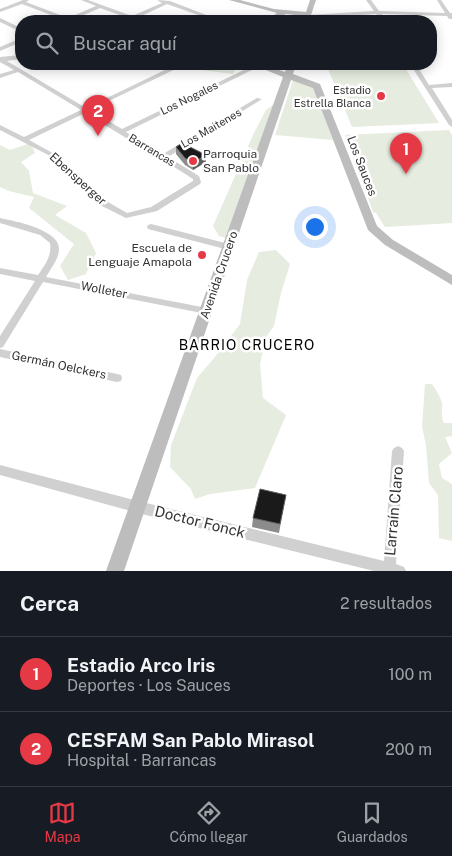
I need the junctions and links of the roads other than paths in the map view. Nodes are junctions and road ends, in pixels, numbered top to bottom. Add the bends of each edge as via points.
1 (83, 0) edge
2 (159, 0) edge
3 (173, 0) edge
4 (232, 0) edge
5 (313, 0) edge
6 (368, 0) edge
7 (439, 0) edge
8 (25, 1) edge
9 (167, 3) junction
10 (101, 6) junction
11 (2, 9) edge
12 (285, 12) junction
13 (378, 12) junction
14 (54, 15) edge
15 (81, 15) edge
16 (124, 15) edge
17 (139, 15) edge
18 (202, 15) edge
19 (279, 15) edge
20 (298, 15) edge
21 (308, 15) edge
22 (335, 15) edge
23 (380, 15) edge
24 (422, 15) edge
25 (437, 16) edge
26 (451, 17) edge
27 (0, 20) edge
28 (15, 27) edge
29 (15, 43) edge
30 (0, 49) edge
31 (15, 58) edge
32 (0, 60) edge
33 (15, 68) edge
34 (18, 70) joint
35 (168, 70) edge
36 (245, 70) edge
37 (290, 70) edge
38 (416, 70) edge
39 (0, 76) edge
40 (452, 85) edge
41 (428, 87) junction
42 (259, 99) dead end
43 (85, 111) junction
44 (452, 126) edge
45 (0, 127) edge
46 (121, 132) junction
47 (25, 139) junction
48 (162, 157) junction
49 (197, 182) joint
50 (0, 220) edge
51 (151, 227) dead end
52 (229, 247) junction
53 (0, 271) edge
54 (41, 278) junction
55 (452, 282) edge
56 (207, 311) junction
57 (0, 344) edge
58 (0, 353) edge
59 (117, 378) dead end
60 (398, 451) dead end
61 (0, 470) edge
62 (138, 507) junction
63 (393, 570) edge
64 (115, 571) edge

1 - 10 street
2 - 9 street
3 - 9 street
4 - 12 main road
5 - 21 main road
6 - 13 street
7 - 26 street
8 - 11 street
8 - 14 street
9 - 17 street
9 - 18 street
10 - 15 street
10 - 16 street
12 - 19 main road
12 - 20 main road
13 - 22 street
13 - 23 street
13 - 24 street
25 - 26 street
27 - 28 street
29 - 30 street
31 - 32 street
32 - 33 street, Barrancas
34 - 39 street
34 - 43 street, Barrancas
35 - 43 street
36 - 46 street, Los Nogales
37 - 52 main road, Avenida Crucero
37 - 55 main road, Los Sauces via 319,88 375,231
38 - 41 street
40 - 41 street
41 - 44 street
42 - 48 street, Los Maitenes
43 - 46 street, Barrancas
43 - 47 street
45 - 47 street, Ebensperger
46 - 48 street, Barrancas
47 - 49 street, Ebensperger via 56,157 96,198 129,217 161,205
48 - 49 street, Barrancas via 192,175
50 - 54 street via 42,234 54,242 54,255
51 - 52 street
52 - 56 main road, Avenida Crucero
53 - 54 street, Wolleter
54 - 56 street, Wolleter
54 - 57 street
56 - 62 main road, Avenida Crucero
58 - 59 street, Germán Oelckers
60 - 63 street, Larraín Claro
61 - 62 street, Doctor Fonck
62 - 63 street, Doctor Fonck
62 - 64 main road, Avenida Crucero

